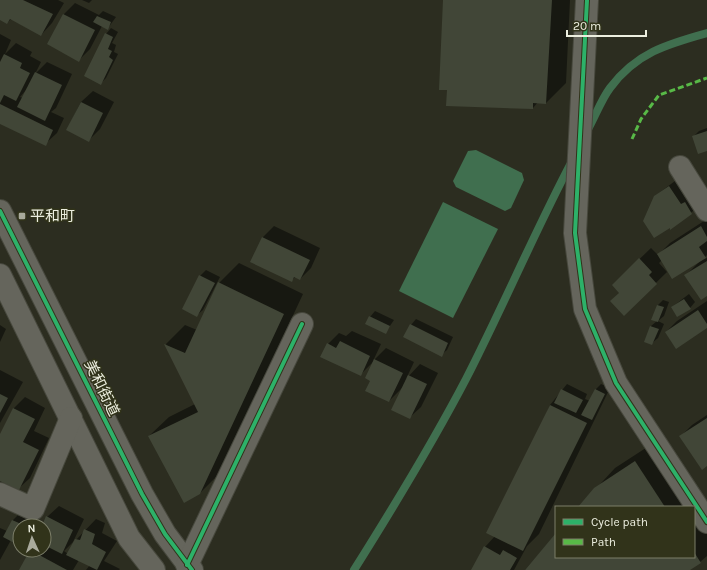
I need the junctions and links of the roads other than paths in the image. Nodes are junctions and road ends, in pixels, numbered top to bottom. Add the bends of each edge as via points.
1 (587, 0) edge
2 (680, 167) dead end
3 (707, 210) edge
4 (0, 211) edge
5 (3, 288) edge
6 (302, 324) dead end
7 (71, 418) junction
8 (0, 494) edge
9 (707, 522) edge
10 (189, 568) edge
11 (154, 570) edge

1 - 9 street via 575,233 585,309 616,383
2 - 3 street
4 - 10 street, 美和街道 via 142,494 165,534
5 - 7 street
6 - 10 street
7 - 8 street via 33,509
7 - 11 street via 130,538

